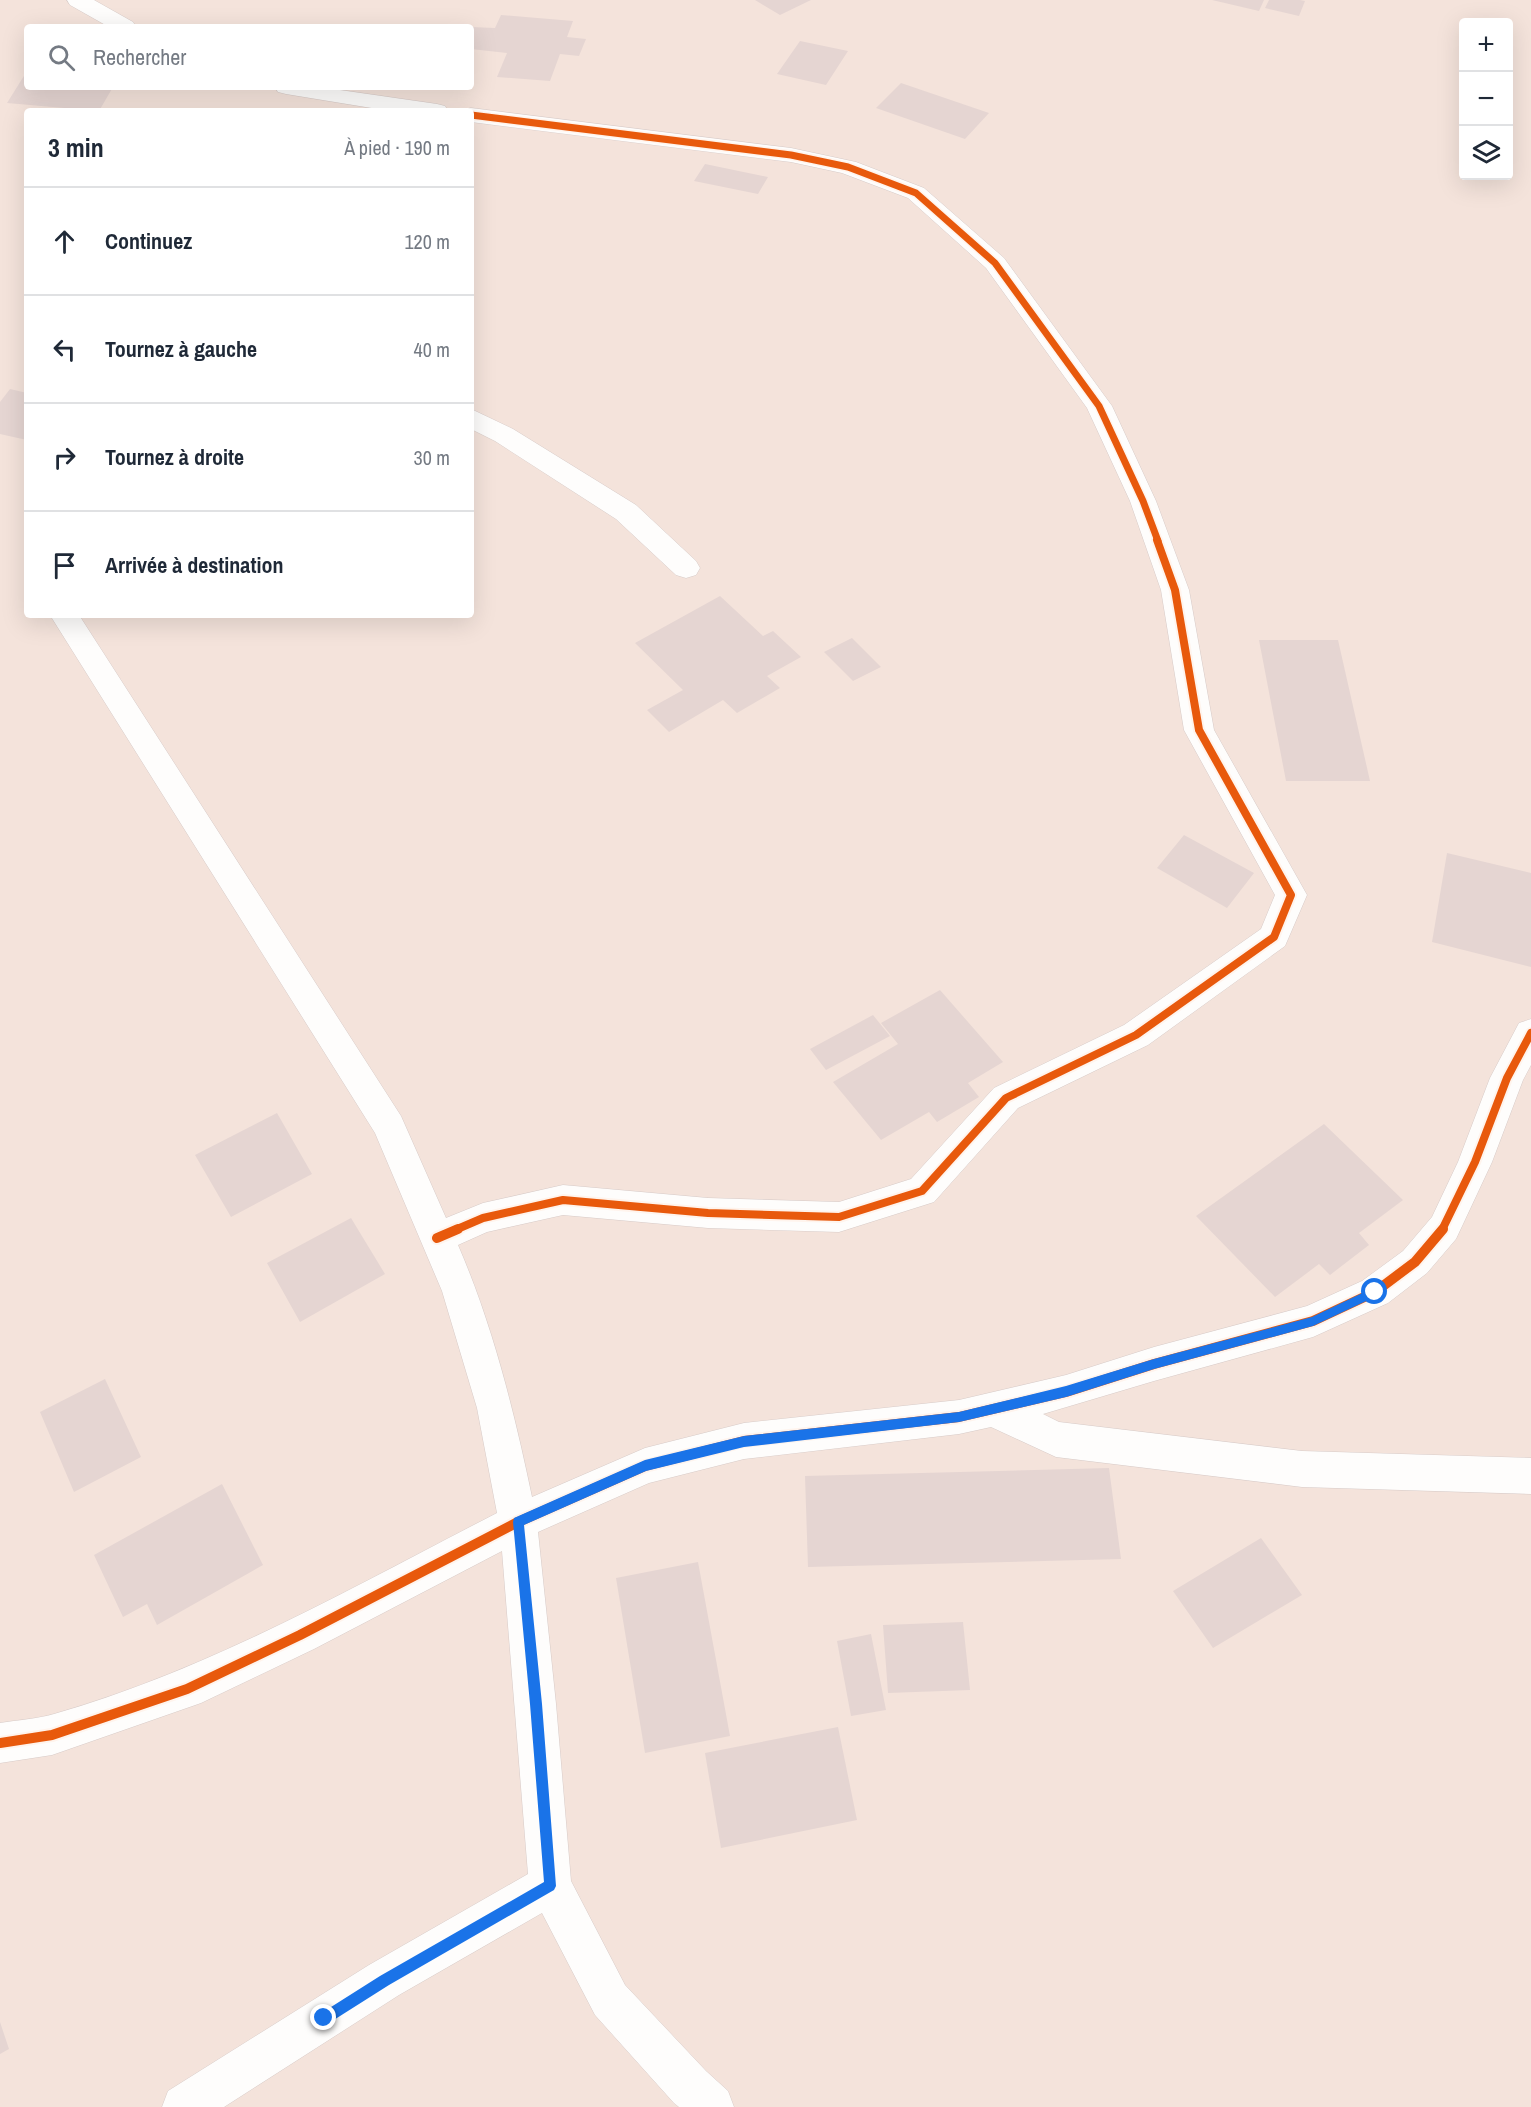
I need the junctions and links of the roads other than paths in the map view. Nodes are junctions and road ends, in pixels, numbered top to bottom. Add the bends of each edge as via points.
1 (78, 0) edge
2 (119, 24) edge
3 (305, 90) edge
4 (418, 108) edge
5 (474, 115) edge
6 (474, 420) edge
7 (687, 568) dead end
8 (66, 618) edge
9 (1531, 1034) edge
10 (437, 1238) junction
11 (992, 1408) junction
12 (1531, 1476) edge
13 (518, 1522) junction
14 (0, 1743) edge
15 (550, 1886) junction
16 (184, 2107) edge
17 (712, 2107) edge

1 - 2 street
3 - 4 street
5 - 10 street via 779,154 848,167 916,193 995,263 1100,406 1143,501 1175,590 1199,730 1291,895 1274,938 1137,1035 1006,1098 922,1191 839,1217 708,1214 563,1200 483,1218
6 - 7 street via 626,512
8 - 10 street via 390,1126
9 - 11 street via 1507,1078 1475,1162 1444,1228 1415,1262 1375,1292 1313,1321 1066,1392
10 - 13 street via 460,1291 495,1408
11 - 12 street via 1056,1438 1079,1442 1302,1469
11 - 13 street via 959,1417 744,1441 645,1466
13 - 14 street via 187,1689 52,1735
13 - 15 street
15 - 16 street via 384,1980
15 - 17 street via 610,2000

